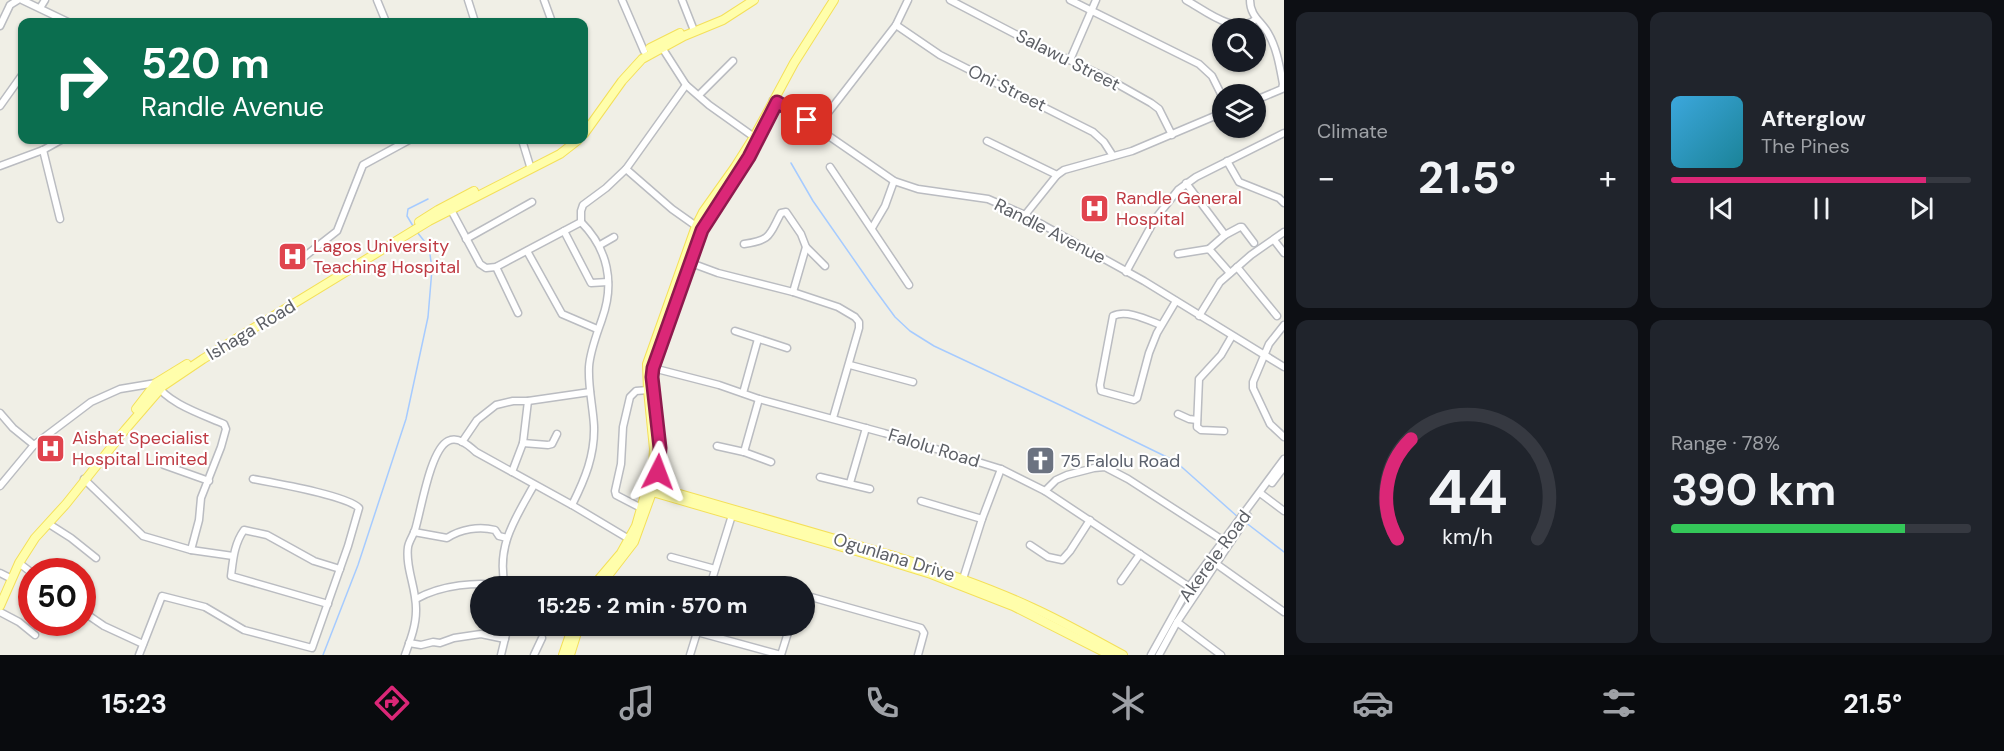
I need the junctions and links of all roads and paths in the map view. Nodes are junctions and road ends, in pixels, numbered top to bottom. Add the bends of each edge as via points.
1 (20, 0) edge
2 (45, 0) edge
3 (377, 0) edge
4 (468, 0) edge
5 (544, 0) edge
6 (622, 0) edge
7 (682, 0) edge
8 (834, 0) edge
9 (840, 0) edge
10 (908, 0) edge
11 (950, 0) edge
12 (1070, 0) edge
13 (1096, 0) edge
14 (1186, 0) edge
15 (1250, 0) edge
16 (750, 1) edge
17 (40, 9) junction
18 (1091, 11) junction
19 (57, 18) edge
20 (384, 18) edge
21 (474, 18) edge
22 (551, 18) edge
23 (1220, 18) edge
24 (1255, 18) edge
25 (896, 25) junction
26 (0, 26) edge
27 (693, 28) junction
28 (1266, 30) edge
29 (661, 45) junction
30 (644, 51) junction
31 (1070, 60) junction
32 (733, 61) dead end
33 (18, 81) edge
34 (1216, 84) edge
35 (686, 85) junction
36 (1283, 87) edge
37 (699, 95) junction
38 (1266, 96) edge
39 (775, 101) junction
40 (0, 106) edge
41 (1212, 117) edge
42 (588, 121) edge
43 (817, 127) junction
44 (588, 129) edge
45 (1284, 133) edge
46 (1172, 135) junction
47 (754, 137) junction
48 (987, 141) dead end
49 (54, 144) edge
50 (402, 144) edge
51 (523, 144) edge
52 (567, 144) edge
53 (573, 144) edge
54 (43, 150) junction
55 (1113, 156) junction
56 (1227, 161) junction
57 (0, 166) edge
58 (530, 166) junction
59 (830, 167) dead end
60 (626, 169) junction
61 (1057, 175) junction
62 (894, 181) junction
63 (1186, 183) junction
64 (532, 202) dead end
65 (1284, 203) edge
66 (450, 207) junction
67 (1025, 215) junction
68 (60, 219) dead end
69 (581, 222) junction
70 (696, 226) junction
71 (872, 228) junction
72 (564, 231) junction
73 (1284, 232) edge
74 (1225, 236) junction
75 (614, 237) dead end
76 (466, 239) junction
77 (1274, 240) junction
78 (1254, 243) dead end
79 (744, 244) dead end
80 (600, 245) junction
81 (806, 247) junction
82 (1209, 249) junction
83 (527, 251) junction
84 (1284, 253) edge
85 (1178, 254) dead end
86 (300, 260) dead end
87 (691, 263) junction
88 (825, 266) dead end
89 (495, 267) junction
90 (1237, 267) junction
91 (1126, 272) junction
92 (1230, 273) junction
93 (608, 282) junction
94 (909, 285) dead end
95 (793, 292) junction
96 (1176, 302) junction
97 (518, 313) dead end
98 (1199, 316) junction
99 (1277, 316) dead end
100 (1161, 325) junction
101 (1284, 325) edge
102 (597, 329) junction
103 (735, 331) dead end
104 (1232, 336) junction
105 (758, 339) junction
106 (787, 348) dead end
107 (1264, 354) junction
108 (850, 365) junction
109 (1284, 367) edge
110 (650, 368) junction
111 (913, 382) dead end
112 (158, 386) junction
113 (648, 390) junction
114 (590, 392) junction
115 (743, 393) junction
116 (759, 399) junction
117 (528, 401) junction
118 (0, 413) edge
119 (1178, 414) dead end
120 (833, 418) junction
121 (1197, 420) junction
122 (866, 428) junction
123 (1224, 431) dead end
124 (557, 434) dead end
125 (1284, 437) edge
126 (462, 442) junction
127 (523, 443) junction
128 (34, 445) junction
129 (717, 446) dead end
130 (744, 452) junction
131 (1284, 459) edge
132 (771, 462) dead end
133 (164, 465) dead end
134 (1284, 467) edge
135 (1001, 469) junction
136 (512, 472) junction
137 (820, 477) dead end
138 (84, 479) junction
139 (253, 479) dead end
140 (209, 481) junction
141 (850, 483) junction
142 (534, 485) junction
143 (0, 486) edge
144 (649, 489) junction
145 (870, 489) dead end
146 (1045, 491) junction
147 (1261, 494) junction
148 (921, 501) dead end
149 (572, 505) junction
150 (641, 508) junction
151 (1284, 512) edge
152 (732, 513) junction
153 (982, 519) junction
154 (1090, 520) junction
155 (49, 524) junction
156 (1238, 527) junction
157 (414, 532) junction
158 (507, 538) junction
159 (629, 539) junction
160 (1224, 542) junction
161 (1030, 545) dead end
162 (190, 550) junction
163 (1140, 554) junction
164 (233, 556) junction
165 (670, 557) dead end
166 (22, 558) edge
167 (96, 558) dead end
168 (1215, 563) junction
169 (18, 565) edge
170 (340, 569) junction
171 (715, 569) junction
172 (0, 573) edge
173 (503, 576) edge
174 (601, 576) edge
175 (608, 576) edge
176 (713, 576) edge
177 (10, 578) junction
178 (1121, 581) dead end
179 (962, 582) junction
180 (470, 586) edge
181 (1189, 587) junction
182 (1197, 592) junction
183 (815, 598) edge
184 (416, 599) junction
185 (0, 600) edge
186 (328, 604) junction
187 (0, 606) edge
188 (0, 612) edge
189 (1284, 612) edge
190 (18, 621) edge
191 (96, 621) edge
192 (1177, 622) junction
193 (506, 636) edge
194 (571, 636) edge
195 (574, 636) edge
196 (696, 636) edge
197 (720, 636) edge
198 (787, 636) edge
199 (542, 638) dead end
200 (505, 639) junction
201 (409, 643) junction
202 (143, 645) junction
203 (570, 645) junction
204 (312, 648) junction
205 (139, 655) edge
206 (310, 655) edge
207 (405, 655) edge
208 (501, 655) edge
209 (534, 655) edge
210 (563, 655) edge
211 (570, 655) edge
212 (690, 655) edge
213 (781, 655) edge
214 (918, 655) edge
215 (1110, 655) edge
216 (1123, 655) edge
217 (1151, 655) edge
218 (1159, 655) edge
219 (1221, 655) edge

1 - 17 street
1 - 26 street via 10,5
2 - 17 street
3 - 20 street
4 - 21 street
5 - 22 street
6 - 30 street
7 - 27 street
8 - 39 main road
9 - 39 main road
10 - 25 street
11 - 31 street, Salawu Street
12 - 18 street
13 - 18 street
14 - 23 street
15 - 24 street
16 - 27 main road
16 - 29 main road via 723,20
17 - 19 street
18 - 31 street
18 - 34 street via 1198,64
25 - 43 street
25 - 55 street, Oni Street via 940,55 1093,132
27 - 29 main road
28 - 36 street via 1274,46
29 - 30 main road
29 - 35 street
29 - 44 main road via 631,70
30 - 42 main road via 618,78
31 - 46 street, Salawu Street via 1156,106
32 - 37 street
33 - 40 street
35 - 37 street
35 - 60 street
36 - 38 street
37 - 47 street
39 - 43 street, Randle Avenue
39 - 47 main road
39 - 87 main road via 749,157 706,223
41 - 46 street
43 - 62 street, Randle Avenue
45 - 56 street
46 - 55 street
47 - 70 main road
48 - 61 street
49 - 54 street
50 - 86 street via 363,165 339,227
51 - 58 street
52 - 58 main road, Ishaga Road
53 - 66 main road, Ishaga Road via 560,154
54 - 57 street
54 - 68 street
55 - 61 street via 1073,166
56 - 63 street
56 - 65 street via 1239,182
58 - 66 main road, Ishaga Road
59 - 71 street
60 - 69 street via 588,200 581,211
60 - 70 street
61 - 67 street
62 - 67 street, Randle Avenue via 918,189 988,200
62 - 71 street
63 - 74 street
63 - 91 street via 1164,206
64 - 76 street
66 - 76 street
66 - 112 main road, Ishaga Road
67 - 91 street, Randle Avenue
69 - 72 street
69 - 80 street
70 - 110 main road via 651,349
71 - 94 street
72 - 83 street
72 - 93 street via 591,283
73 - 77 street
74 - 78 street via 1241,227
74 - 82 street
75 - 80 street
76 - 89 street via 480,264
77 - 84 street
77 - 90 street
79 - 81 street via 763,241 783,212 792,220
80 - 93 street
81 - 88 street
81 - 95 street
82 - 85 street
82 - 92 street
83 - 89 street
83 - 102 street via 562,314
87 - 95 street
87 - 110 main road
89 - 97 street
90 - 92 street
90 - 99 street
91 - 96 street, Randle Avenue
92 - 98 street
93 - 102 street via 606,305
95 - 108 street via 838,307 857,319 860,328
96 - 98 street, Randle Avenue
96 - 100 street
98 - 104 street, Randle Avenue
100 - 100 street via 1131,315 1113,316 1101,391 1137,398
101 - 107 street
102 - 114 street via 589,366
103 - 105 street
104 - 107 street, Randle Avenue
104 - 121 street via 1199,379
105 - 106 street
105 - 115 street
107 - 109 street, Randle Avenue
107 - 125 street via 1253,388 1270,424
108 - 111 street
108 - 120 street
110 - 113 main road
110 - 115 street, Falolu Road
110 - 144 main road via 660,448 659,464
112 - 128 street via 120,389 98,397
112 - 138 main road, Ishaga Road
112 - 140 street via 189,409 224,424 226,429
112 - 177 main road, Ishaga Road via 29,543
113 - 144 main road via 654,453
113 - 150 street via 636,391 630,397 615,491 620,498
114 - 117 street
114 - 149 street via 594,427 591,459
115 - 116 street, Falolu Road
116 - 120 street, Falolu Road
116 - 130 street
117 - 126 street via 496,405 486,411
117 - 127 street
118 - 128 street
119 - 121 street
120 - 122 street, Falolu Road
121 - 123 street via 1198,429
122 - 135 street, Falolu Road
122 - 141 street
124 - 127 street via 552,444
126 - 136 street
126 - 157 street via 446,442 433,461
127 - 136 street
128 - 143 street
129 - 130 street
130 - 132 street
131 - 147 street, Akerele Road
133 - 140 street
134 - 147 street
135 - 146 street, Falolu Road
135 - 153 street
136 - 142 street
137 - 141 street
138 - 155 main road, Ishaga Road
138 - 162 street via 144,536
139 - 170 street via 357,505
140 - 162 street via 201,498 200,520
141 - 145 street
142 - 149 street
142 - 158 street
144 - 150 main road
144 - 152 main road, Ogunlana Drive
144 - 175 main road via 634,542
146 - 154 street, Falolu Road
146 - 160 street via 1067,475 1105,467
147 - 151 street
147 - 156 street, Akerele Road
148 - 153 street
149 - 159 street
150 - 159 main road
152 - 171 street
152 - 179 main road, Ogunlana Drive via 894,556
153 - 179 street
154 - 161 street via 1062,560 1048,557
154 - 163 street, Falolu Road
155 - 166 main road, Ishaga Road
155 - 167 street
156 - 160 street, Akerele Road
156 - 168 street
157 - 158 street via 447,538 459,531 488,528
157 - 184 street via 408,558
158 - 173 street via 502,554
159 - 174 main road
160 - 181 street, Akerele Road
162 - 164 street
163 - 178 street
163 - 181 street, Falolu Road
164 - 170 street via 244,530 267,535 314,561
164 - 186 street via 231,576
165 - 171 street
168 - 182 street
168 - 189 street
169 - 187 main road, Ishaga Road
170 - 186 street
171 - 176 street
172 - 177 street
177 - 185 main road, Ishaga Road
179 - 215 main road, Ogunlana Drive
179 - 216 main road, Ogunlana Drive via 1034,609
180 - 184 street via 430,592
181 - 182 street, Falolu Road
181 - 217 street, Akerele Road
182 - 192 street
183 - 214 street via 921,628 924,633
184 - 201 street
186 - 204 street
188 - 190 street
191 - 202 street
192 - 218 street
192 - 219 street
193 - 200 street
194 - 203 main road
195 - 203 main road
196 - 212 street
197 - 213 street
198 - 213 street
199 - 209 street
200 - 201 street via 481,634 421,645
200 - 208 street
201 - 207 street
202 - 204 street via 162,596 205,607 244,630
202 - 205 street
203 - 210 main road
203 - 211 main road
204 - 206 street

